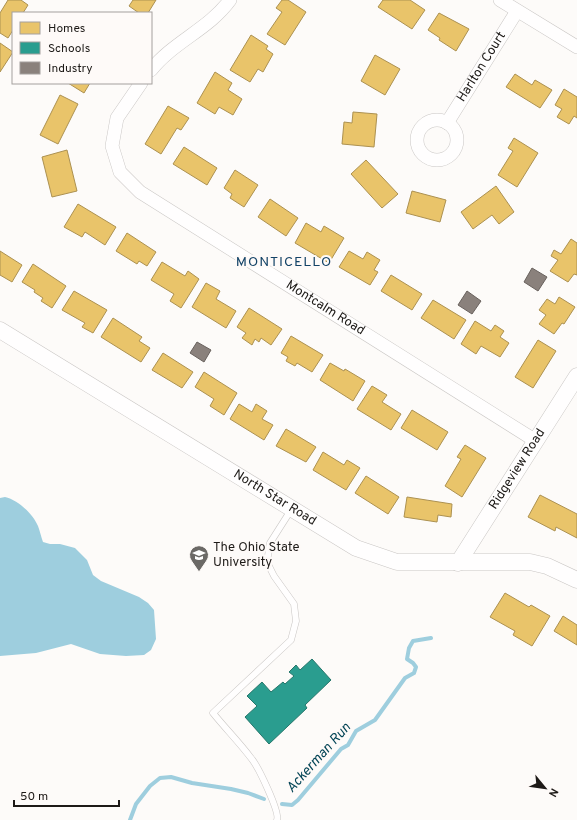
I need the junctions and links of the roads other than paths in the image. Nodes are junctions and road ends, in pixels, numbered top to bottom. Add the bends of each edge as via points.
1 (230, 0) edge
2 (500, 0) edge
3 (517, 11) junction
4 (577, 47) edge
5 (152, 69) edge
6 (140, 84) edge
7 (447, 123) dead end
8 (0, 330) edge
9 (577, 376) edge
10 (536, 441) junction
11 (291, 510) junction
12 (458, 563) junction
13 (577, 580) edge
14 (277, 820) edge

1 - 5 street via 205,25 180,42
2 - 3 street
3 - 4 street
3 - 7 street, Harlton Court
6 - 10 street, Montcalm Road via 117,118 112,146 120,172 140,192
8 - 11 street, North Star Road
9 - 10 street, Ridgeview Road
10 - 12 street, Ridgeview Road
11 - 12 street, North Star Road via 340,540 372,555 397,562
11 - 14 lane via 270,543 267,562 276,580 294,604 296,621 291,640 213,713 252,759 276,808
12 - 13 street, North Star Road via 530,562 547,566

